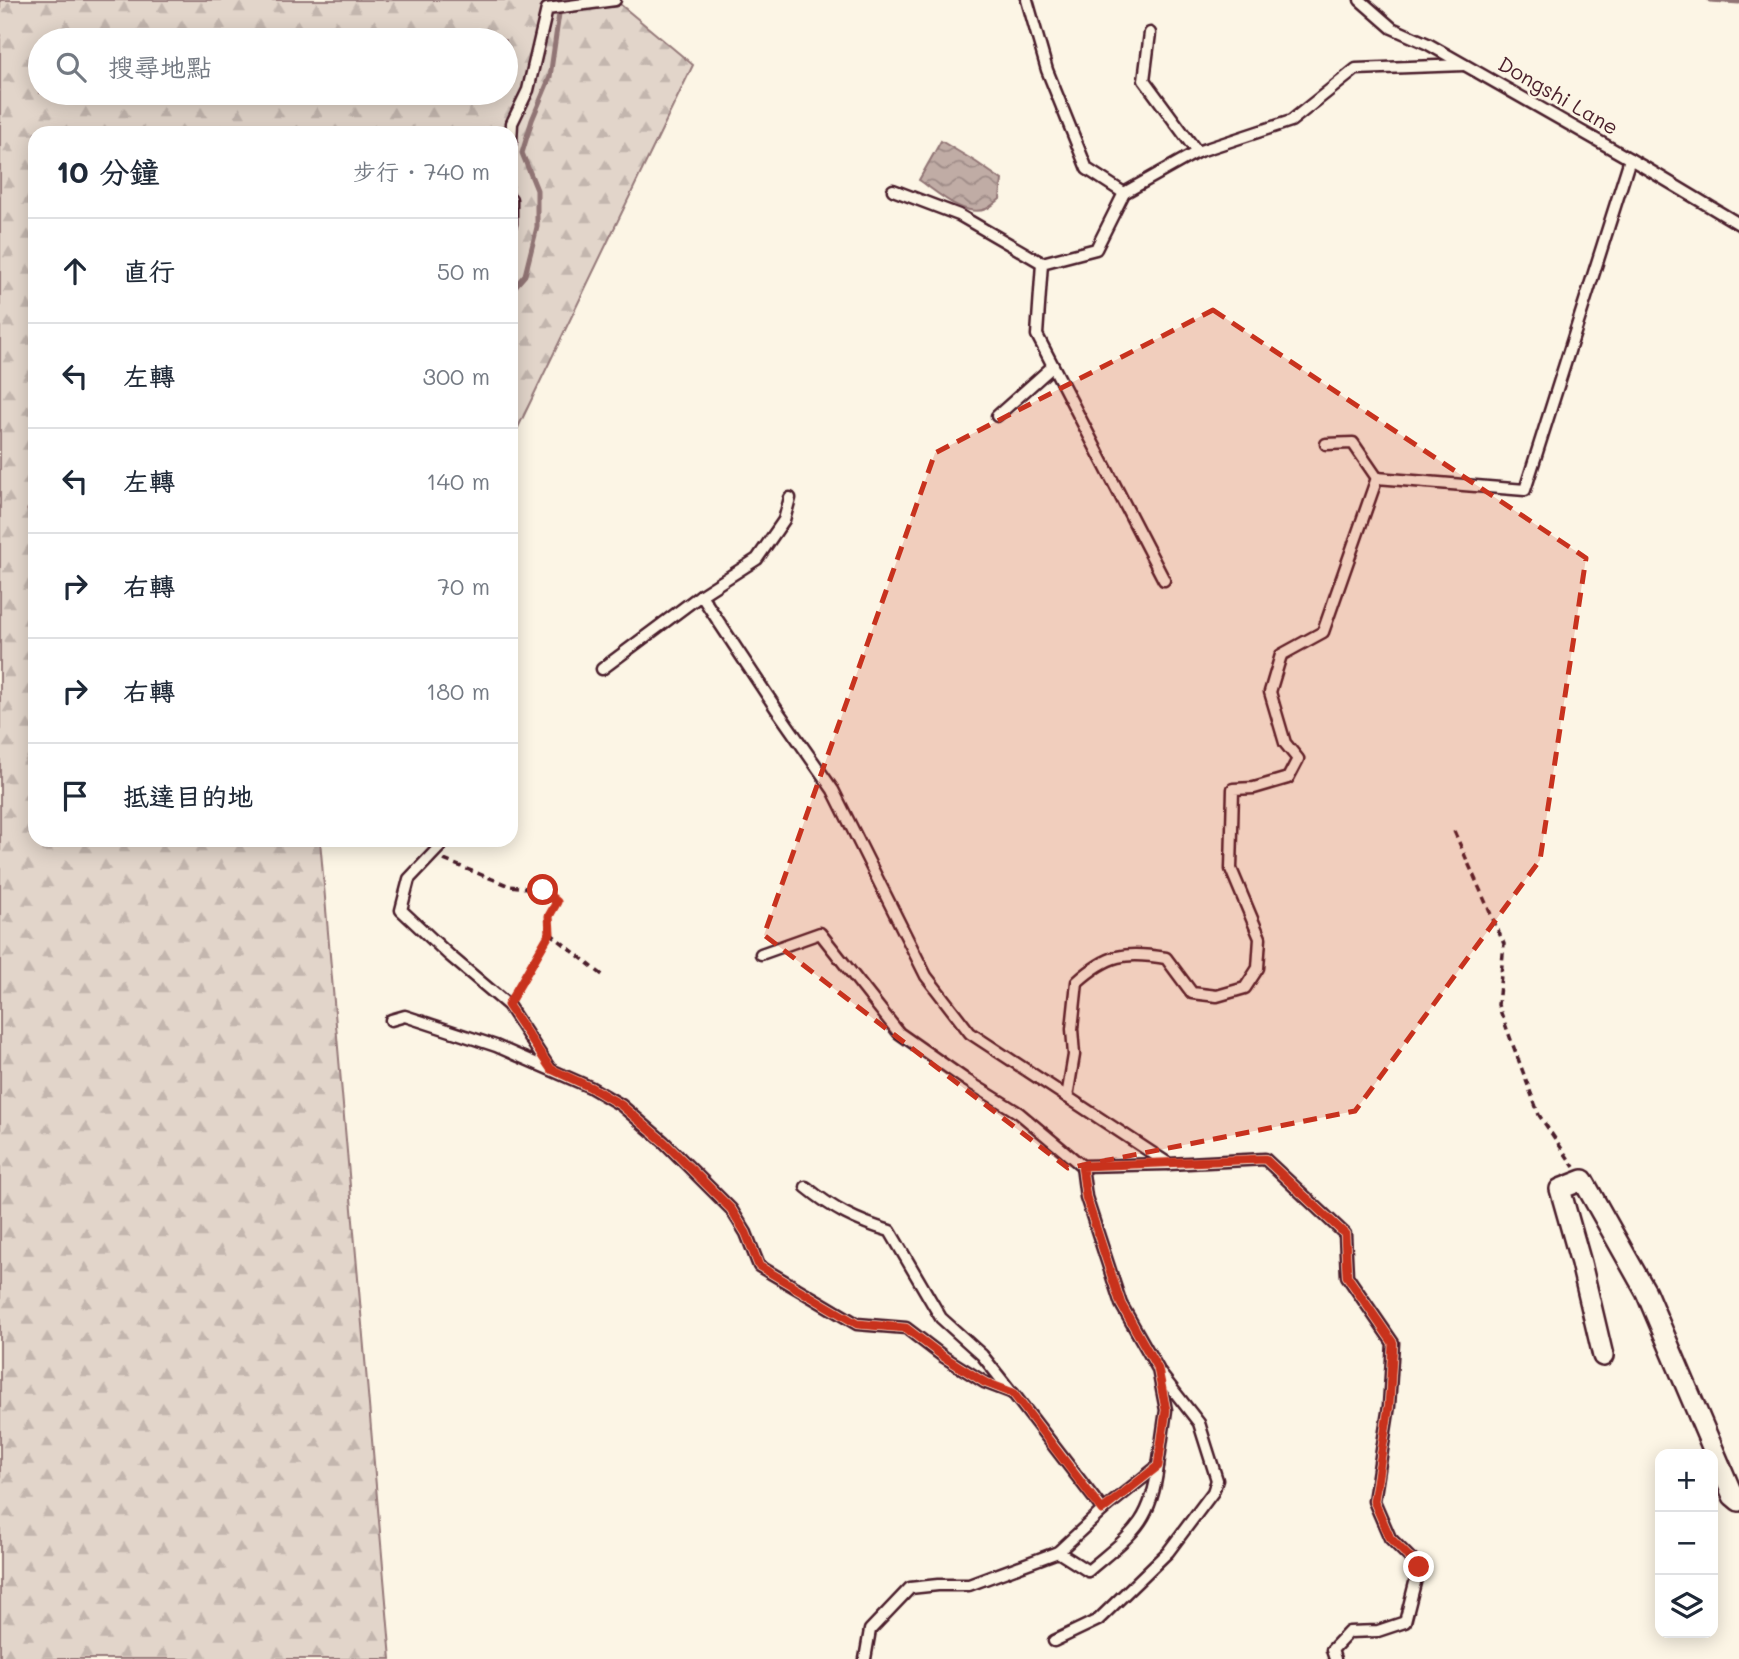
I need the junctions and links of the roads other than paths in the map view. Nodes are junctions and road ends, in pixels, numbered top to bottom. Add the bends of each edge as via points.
1 (615, 0) edge
2 (1027, 0) edge
3 (1360, 0) edge
4 (1150, 33) dead end
5 (1464, 65) junction
6 (512, 126) edge
7 (1197, 152) junction
8 (1630, 159) junction
9 (893, 190) dead end
10 (1124, 193) junction
11 (1739, 224) edge
12 (1042, 263) junction
13 (1053, 366) junction
14 (997, 416) dead end
15 (1326, 444) dead end
16 (1377, 478) junction
17 (790, 498) dead end
18 (1164, 580) dead end
19 (701, 595) junction
20 (602, 669) dead end
21 (438, 847) edge
22 (761, 954) dead end
23 (391, 1020) dead end
24 (551, 1069) junction
25 (1067, 1097) junction
26 (1169, 1164) junction
27 (1082, 1166) junction
28 (806, 1186) dead end
29 (1603, 1356) dead end
30 (1158, 1369) junction
31 (1013, 1393) junction
32 (1158, 1466) junction
33 (1739, 1501) edge
34 (1102, 1510) junction
35 (1058, 1552) junction
36 (1054, 1641) dead end
37 (865, 1659) edge
38 (1335, 1659) edge

1 - 6 lane via 547,9 528,90
2 - 10 lane via 1047,70 1087,169
3 - 5 lane, Dongshi Lane via 1392,27
4 - 7 lane via 1144,79
5 - 7 lane via 1356,69 1291,121
5 - 8 lane, Dongshi Lane
7 - 10 lane
8 - 11 lane, Dongshi Lane
8 - 16 lane via 1525,490
9 - 12 lane via 959,215
10 - 12 lane via 1096,249
12 - 13 lane via 1037,335
13 - 14 lane
13 - 18 lane
15 - 16 lane via 1353,443
16 - 25 lane via 1323,632 1281,655 1270,692 1284,743 1298,759 1288,778 1233,789 1231,869 1260,938 1258,968 1245,988 1217,996 1192,993 1166,958 1135,953 1097,964 1077,982
17 - 19 lane via 784,520 757,559
19 - 20 lane
19 - 25 lane via 833,790 926,976 970,1032
21 - 24 lane via 410,879 401,910 508,1005
22 - 27 lane via 820,933 899,1033 1020,1113
23 - 24 lane via 405,1016
24 - 31 lane via 621,1105 664,1142 731,1209 759,1266 857,1324 906,1328 984,1382
25 - 26 lane
26 - 27 lane
26 - 38 lane via 1265,1159 1345,1234 1347,1276 1393,1343 1389,1406 1374,1501 1390,1538 1419,1567 1405,1622 1378,1631 1349,1632 1332,1650
27 - 30 lane via 1086,1197 1121,1304
28 - 31 lane via 830,1207 890,1231 941,1318 982,1355
29 - 33 street via 1560,1189 1583,1180 1646,1292
30 - 32 lane via 1166,1410
30 - 36 lane via 1199,1423 1217,1480 1213,1492 1168,1552 1098,1620
31 - 34 lane
32 - 34 lane
32 - 35 lane via 1154,1494 1138,1528 1088,1571
34 - 35 lane
35 - 37 lane via 969,1585 910,1588 870,1630

